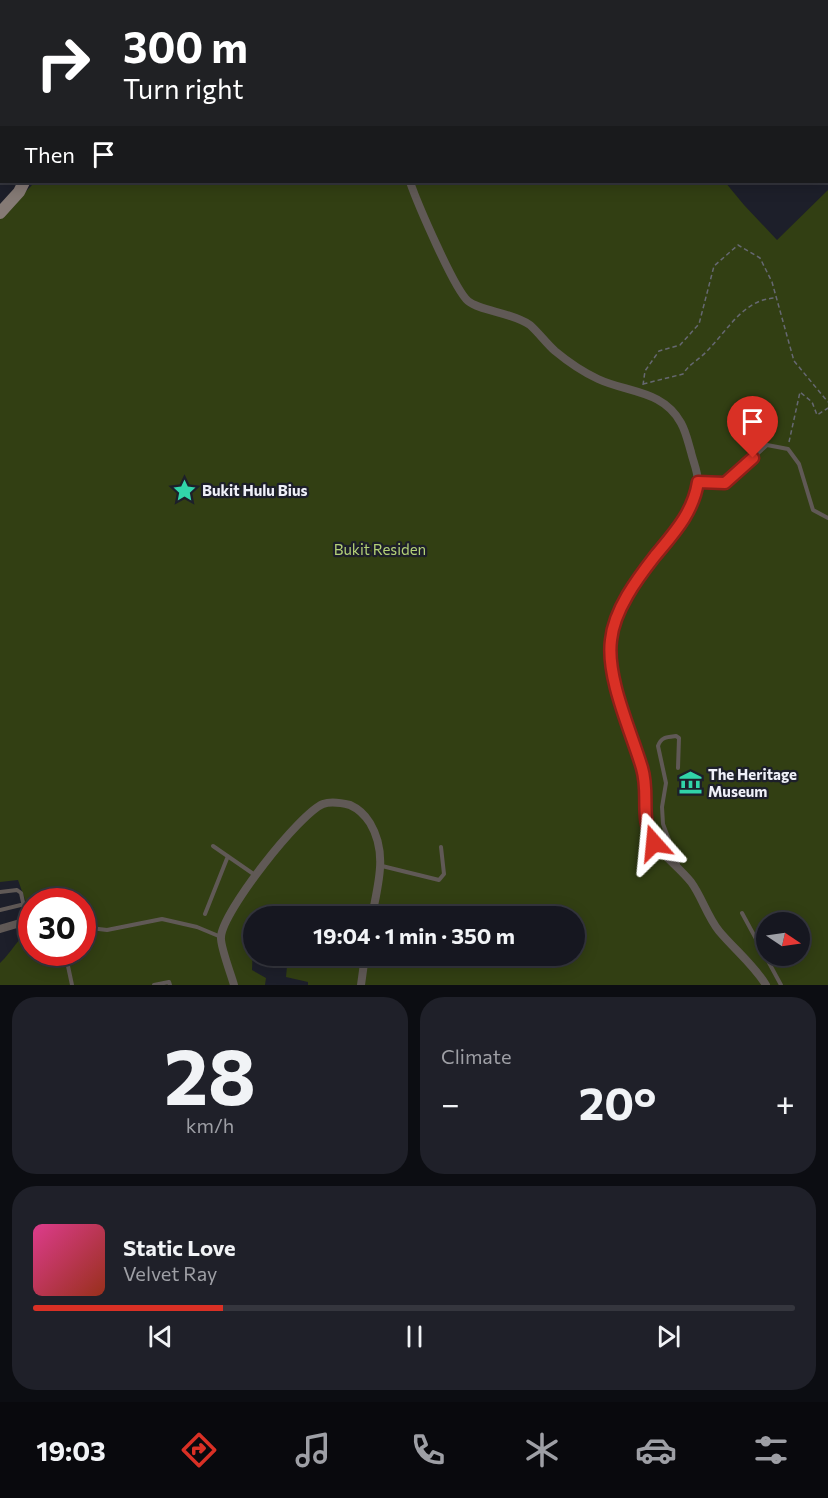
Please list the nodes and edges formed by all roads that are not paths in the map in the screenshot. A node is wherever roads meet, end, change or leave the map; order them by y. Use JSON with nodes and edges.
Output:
{"nodes":[{"id":1,"x":24,"y":183,"type":"edge"},
{"id":2,"x":410,"y":183,"type":"edge"},
{"id":3,"x":0,"y":213,"type":"edge"},
{"id":4,"x":698,"y":482,"type":"junction"},
{"id":5,"x":828,"y":518,"type":"edge"},
{"id":6,"x":678,"y":768,"type":"dead end"},
{"id":7,"x":213,"y":846,"type":"dead end"},
{"id":8,"x":441,"y":847,"type":"dead end"},
{"id":9,"x":228,"y":856,"type":"junction"},
{"id":10,"x":381,"y":866,"type":"junction"},
{"id":11,"x":681,"y":870,"type":"junction"},
{"id":12,"x":256,"y":875,"type":"junction"},
{"id":13,"x":18,"y":891,"type":"edge"},
{"id":14,"x":0,"y":892,"type":"edge"},
{"id":15,"x":18,"y":906,"type":"edge"},
{"id":16,"x":374,"y":906,"type":"edge"},
{"id":17,"x":0,"y":910,"type":"edge"},
{"id":18,"x":742,"y":913,"type":"dead end"},
{"id":19,"x":206,"y":914,"type":"dead end"},
{"id":20,"x":18,"y":924,"type":"edge"},
{"id":21,"x":0,"y":928,"type":"edge"},
{"id":22,"x":96,"y":929,"type":"edge"},
{"id":23,"x":220,"y":937,"type":"junction"},
{"id":24,"x":68,"y":966,"type":"edge"},
{"id":25,"x":363,"y":966,"type":"edge"},
{"id":26,"x":72,"y":985,"type":"edge"},
{"id":27,"x":154,"y":985,"type":"edge"},
{"id":28,"x":170,"y":985,"type":"edge"},
{"id":29,"x":234,"y":985,"type":"edge"},
{"id":30,"x":362,"y":985,"type":"edge"},
{"id":31,"x":766,"y":985,"type":"edge"},
{"id":32,"x":781,"y":985,"type":"edge"}],
"edges":[{"from":1,"to":3,"type":"main road"},
{"from":2,"to":4,"type":"street"},
{"from":4,"to":5,"type":"lane"},
{"from":4,"to":11,"type":"street"},
{"from":6,"to":11,"type":"lane"},
{"from":7,"to":9,"type":"lane"},
{"from":8,"to":10,"type":"lane"},
{"from":9,"to":12,"type":"lane"},
{"from":9,"to":19,"type":"lane"},
{"from":10,"to":12,"type":"street"},
{"from":10,"to":16,"type":"street"},
{"from":11,"to":31,"type":"street"},
{"from":12,"to":23,"type":"street"},
{"from":13,"to":14,"type":"lane"},
{"from":15,"to":17,"type":"lane"},
{"from":18,"to":32,"type":"lane"},
{"from":20,"to":21,"type":"street"},
{"from":22,"to":23,"type":"lane"},
{"from":23,"to":29,"type":"street"},
{"from":24,"to":26,"type":"lane"},
{"from":25,"to":30,"type":"street"},
{"from":27,"to":28,"type":"lane"}]}
